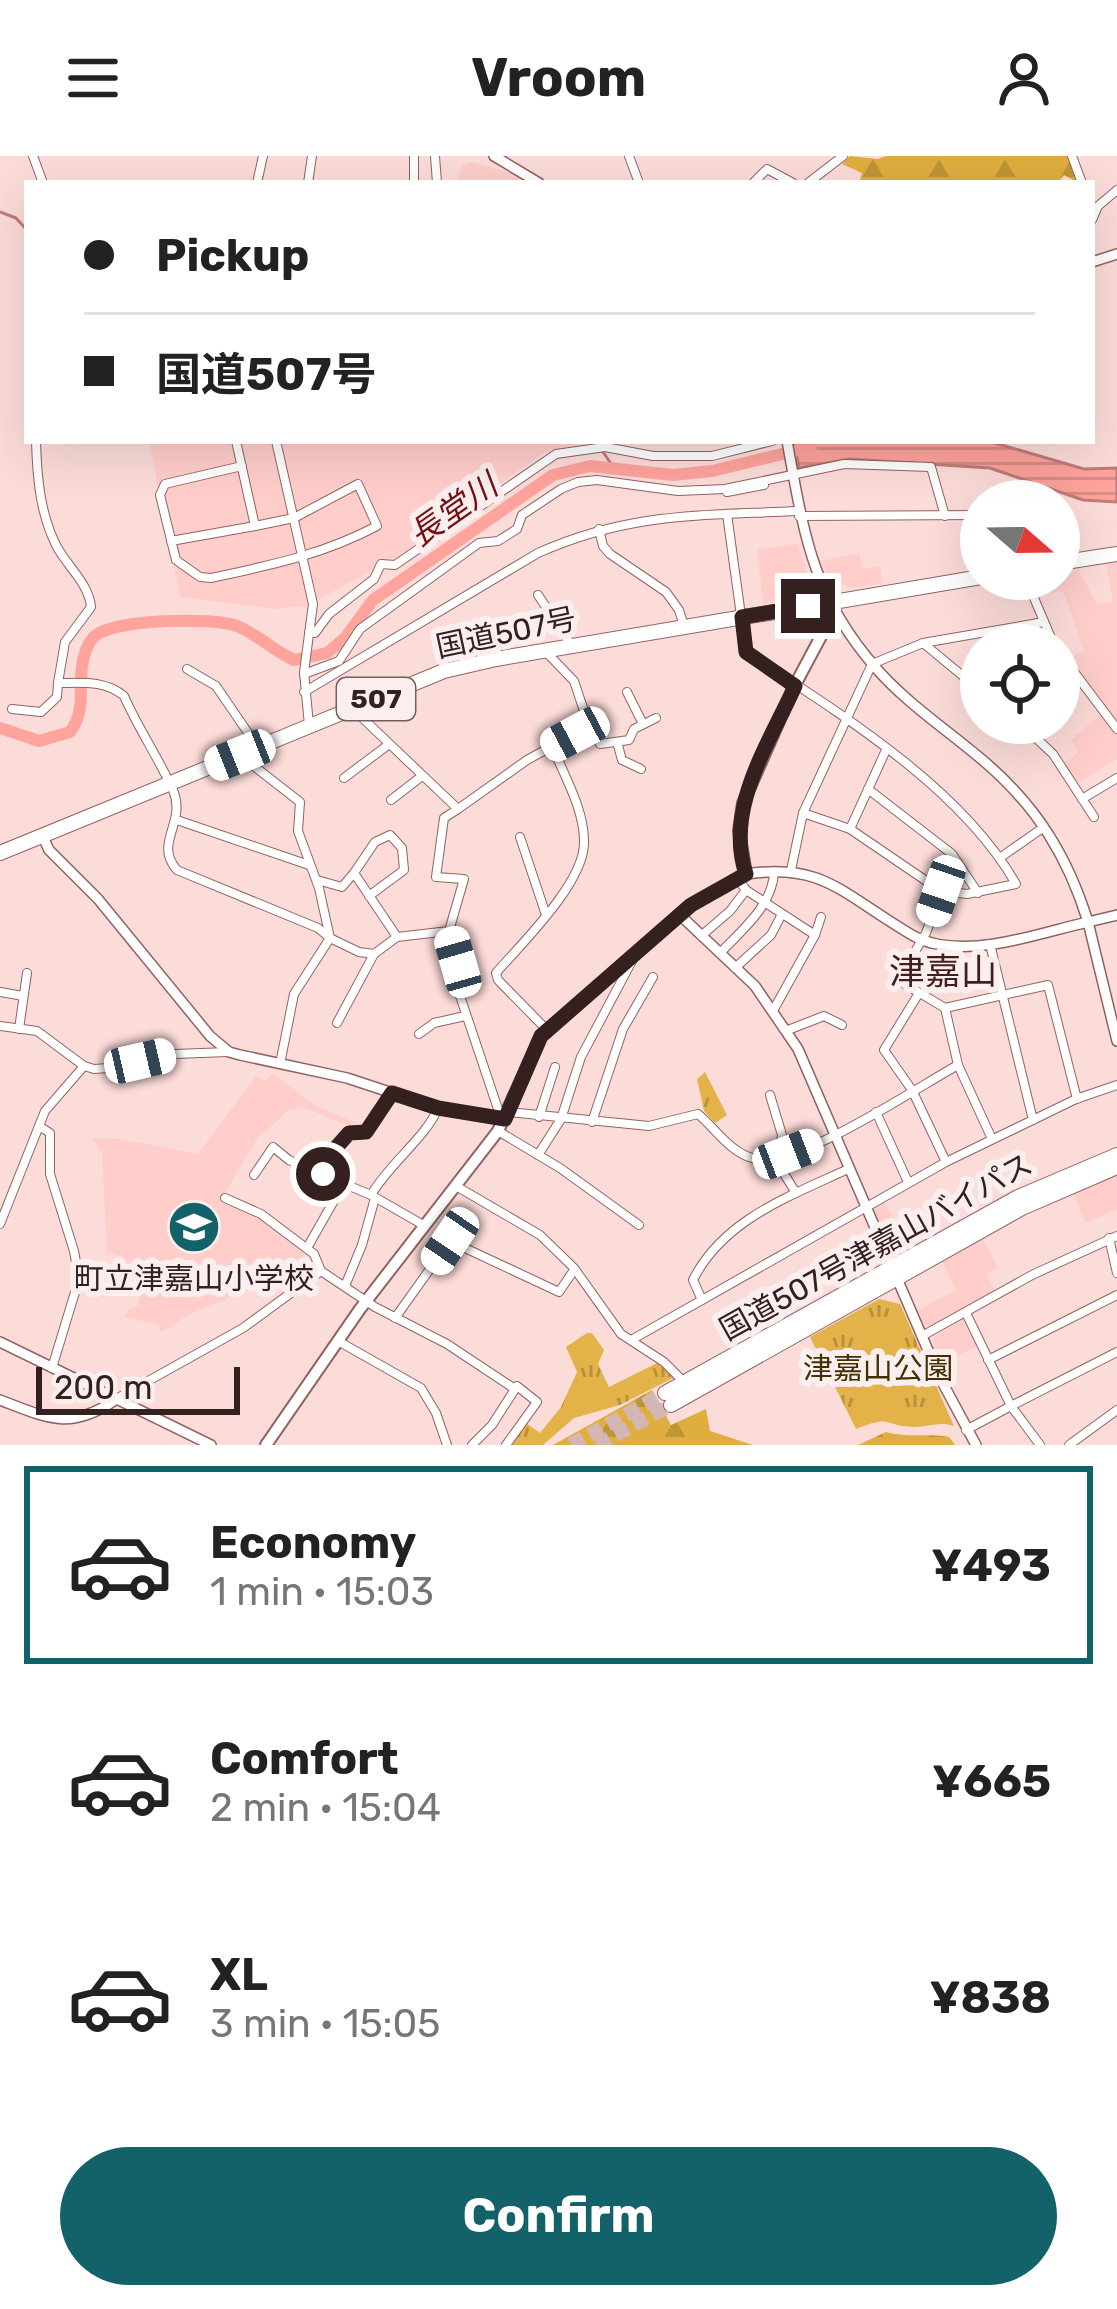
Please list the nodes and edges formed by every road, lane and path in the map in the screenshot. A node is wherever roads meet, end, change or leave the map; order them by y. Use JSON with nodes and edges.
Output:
{"nodes":[{"id":1,"x":494,"y":156,"type":"edge"},
{"id":2,"x":843,"y":156,"type":"edge"},
{"id":3,"x":534,"y":180,"type":"edge"},
{"id":4,"x":756,"y":180,"type":"edge"},
{"id":5,"x":787,"y":180,"type":"edge"},
{"id":6,"x":812,"y":180,"type":"edge"},
{"id":7,"x":1117,"y":190,"type":"edge"},
{"id":8,"x":1095,"y":202,"type":"edge"},
{"id":9,"x":36,"y":444,"type":"edge"},
{"id":10,"x":237,"y":444,"type":"edge"},
{"id":11,"x":277,"y":444,"type":"edge"},
{"id":12,"x":760,"y":444,"type":"edge"},
{"id":13,"x":787,"y":444,"type":"edge"},
{"id":14,"x":242,"y":466,"type":"junction"},
{"id":15,"x":790,"y":474,"type":"junction"},
{"id":16,"x":798,"y":513,"type":"junction"},
{"id":17,"x":727,"y":514,"type":"junction"},
{"id":18,"x":945,"y":516,"type":"junction"},
{"id":19,"x":960,"y":516,"type":"edge"},
{"id":20,"x":294,"y":518,"type":"junction"},
{"id":21,"x":255,"y":526,"type":"junction"},
{"id":22,"x":599,"y":528,"type":"junction"},
{"id":23,"x":171,"y":542,"type":"junction"},
{"id":24,"x":1117,"y":554,"type":"edge"},
{"id":25,"x":302,"y":558,"type":"junction"},
{"id":26,"x":1080,"y":560,"type":"edge"},
{"id":27,"x":960,"y":580,"type":"edge"},
{"id":28,"x":538,"y":596,"type":"dead end"},
{"id":29,"x":1034,"y":600,"type":"edge"},
{"id":30,"x":830,"y":602,"type":"junction"},
{"id":31,"x":742,"y":617,"type":"junction"},
{"id":32,"x":1043,"y":622,"type":"joint"},
{"id":33,"x":827,"y":625,"type":"dead end"},
{"id":34,"x":684,"y":627,"type":"junction"},
{"id":35,"x":308,"y":633,"type":"junction"},
{"id":36,"x":923,"y":643,"type":"junction"},
{"id":37,"x":572,"y":646,"type":"junction"},
{"id":38,"x":546,"y":650,"type":"junction"},
{"id":39,"x":872,"y":664,"type":"junction"},
{"id":40,"x":187,"y":669,"type":"dead end"},
{"id":41,"x":304,"y":673,"type":"junction"},
{"id":42,"x":960,"y":674,"type":"edge"},
{"id":43,"x":1080,"y":682,"type":"edge"},
{"id":44,"x":58,"y":683,"type":"junction"},
{"id":45,"x":795,"y":686,"type":"junction"},
{"id":46,"x":304,"y":692,"type":"junction"},
{"id":47,"x":627,"y":692,"type":"dead end"},
{"id":48,"x":12,"y":709,"type":"dead end"},
{"id":49,"x":353,"y":709,"type":"junction"},
{"id":50,"x":846,"y":716,"type":"junction"},
{"id":51,"x":656,"y":718,"type":"dead end"},
{"id":52,"x":643,"y":724,"type":"junction"},
{"id":53,"x":589,"y":726,"type":"junction"},
{"id":54,"x":310,"y":727,"type":"junction"},
{"id":55,"x":1117,"y":729,"type":"edge"},
{"id":56,"x":617,"y":742,"type":"junction"},
{"id":57,"x":1042,"y":744,"type":"edge"},
{"id":58,"x":388,"y":745,"type":"junction"},
{"id":59,"x":551,"y":746,"type":"junction"},
{"id":60,"x":258,"y":748,"type":"junction"},
{"id":61,"x":886,"y":749,"type":"junction"},
{"id":62,"x":240,"y":755,"type":"junction"},
{"id":63,"x":641,"y":769,"type":"dead end"},
{"id":64,"x":422,"y":776,"type":"junction"},
{"id":65,"x":344,"y":778,"type":"dead end"},
{"id":66,"x":1117,"y":778,"type":"edge"},
{"id":67,"x":168,"y":785,"type":"junction"},
{"id":68,"x":868,"y":789,"type":"junction"},
{"id":69,"x":1082,"y":799,"type":"junction"},
{"id":70,"x":391,"y":800,"type":"dead end"},
{"id":71,"x":458,"y":809,"type":"junction"},
{"id":72,"x":803,"y":814,"type":"junction"},
{"id":73,"x":1094,"y":818,"type":"dead end"},
{"id":74,"x":177,"y":820,"type":"junction"},
{"id":75,"x":1046,"y":826,"type":"junction"},
{"id":76,"x":850,"y":830,"type":"junction"},
{"id":77,"x":43,"y":837,"type":"junction"},
{"id":78,"x":520,"y":837,"type":"dead end"},
{"id":79,"x":0,"y":854,"type":"edge"},
{"id":80,"x":1001,"y":857,"type":"junction"},
{"id":81,"x":310,"y":865,"type":"junction"},
{"id":82,"x":774,"y":870,"type":"junction"},
{"id":83,"x":791,"y":871,"type":"junction"},
{"id":84,"x":354,"y":873,"type":"junction"},
{"id":85,"x":741,"y":876,"type":"junction"},
{"id":86,"x":316,"y":880,"type":"junction"},
{"id":87,"x":746,"y":890,"type":"junction"},
{"id":88,"x":941,"y":891,"type":"junction"},
{"id":89,"x":978,"y":893,"type":"junction"},
{"id":90,"x":369,"y":896,"type":"junction"},
{"id":91,"x":765,"y":902,"type":"junction"},
{"id":92,"x":782,"y":914,"type":"junction"},
{"id":93,"x":547,"y":915,"type":"junction"},
{"id":94,"x":1117,"y":915,"type":"edge"},
{"id":95,"x":681,"y":916,"type":"junction"},
{"id":96,"x":821,"y":917,"type":"dead end"},
{"id":97,"x":1088,"y":922,"type":"junction"},
{"id":98,"x":449,"y":931,"type":"junction"},
{"id":99,"x":814,"y":935,"type":"junction"},
{"id":100,"x":701,"y":936,"type":"junction"},
{"id":101,"x":397,"y":937,"type":"junction"},
{"id":102,"x":331,"y":938,"type":"junction"},
{"id":103,"x":922,"y":940,"type":"junction"},
{"id":104,"x":990,"y":944,"type":"junction"},
{"id":105,"x":720,"y":953,"type":"junction"},
{"id":106,"x":374,"y":954,"type":"junction"},
{"id":107,"x":632,"y":960,"type":"junction"},
{"id":108,"x":458,"y":962,"type":"dead end"},
{"id":109,"x":735,"y":968,"type":"junction"},
{"id":110,"x":27,"y":974,"type":"dead end"},
{"id":111,"x":453,"y":975,"type":"dead end"},
{"id":112,"x":653,"y":977,"type":"dead end"},
{"id":113,"x":0,"y":992,"type":"edge"},
{"id":114,"x":919,"y":992,"type":"junction"},
{"id":115,"x":1002,"y":994,"type":"junction"},
{"id":116,"x":23,"y":996,"type":"junction"},
{"id":117,"x":1113,"y":1006,"type":"edge"},
{"id":118,"x":945,"y":1008,"type":"junction"},
{"id":119,"x":774,"y":1009,"type":"junction"},
{"id":120,"x":465,"y":1016,"type":"junction"},
{"id":121,"x":337,"y":1022,"type":"dead end"},
{"id":122,"x":842,"y":1025,"type":"dead end"},
{"id":123,"x":0,"y":1026,"type":"edge"},
{"id":124,"x":20,"y":1029,"type":"junction"},
{"id":125,"x":548,"y":1030,"type":"junction"},
{"id":126,"x":788,"y":1030,"type":"junction"},
{"id":127,"x":419,"y":1034,"type":"dead end"},
{"id":128,"x":1117,"y":1041,"type":"edge"},
{"id":129,"x":230,"y":1052,"type":"junction"},
{"id":130,"x":280,"y":1064,"type":"junction"},
{"id":131,"x":958,"y":1065,"type":"junction"},
{"id":132,"x":83,"y":1066,"type":"junction"},
{"id":133,"x":555,"y":1067,"type":"dead end"},
{"id":134,"x":1117,"y":1085,"type":"edge"},
{"id":135,"x":912,"y":1090,"type":"junction"},
{"id":136,"x":392,"y":1093,"type":"junction"},
{"id":137,"x":770,"y":1095,"type":"dead end"},
{"id":138,"x":1077,"y":1099,"type":"junction"},
{"id":139,"x":438,"y":1108,"type":"junction"},
{"id":140,"x":876,"y":1112,"type":"junction"},
{"id":141,"x":539,"y":1117,"type":"junction"},
{"id":142,"x":561,"y":1119,"type":"junction"},
{"id":143,"x":503,"y":1120,"type":"junction"},
{"id":144,"x":1033,"y":1120,"type":"junction"},
{"id":145,"x":592,"y":1122,"type":"junction"},
{"id":146,"x":39,"y":1126,"type":"junction"},
{"id":147,"x":833,"y":1136,"type":"junction"},
{"id":148,"x":992,"y":1139,"type":"junction"},
{"id":149,"x":538,"y":1155,"type":"junction"},
{"id":150,"x":1117,"y":1155,"type":"edge"},
{"id":151,"x":780,"y":1157,"type":"junction"},
{"id":152,"x":946,"y":1162,"type":"junction"},
{"id":153,"x":1117,"y":1167,"type":"edge"},
{"id":154,"x":848,"y":1169,"type":"junction"},
{"id":155,"x":323,"y":1174,"type":"junction"},
{"id":156,"x":254,"y":1175,"type":"dead end"},
{"id":157,"x":344,"y":1183,"type":"junction"},
{"id":158,"x":908,"y":1183,"type":"junction"},
{"id":159,"x":456,"y":1186,"type":"junction"},
{"id":160,"x":796,"y":1193,"type":"junction"},
{"id":161,"x":373,"y":1197,"type":"junction"},
{"id":162,"x":225,"y":1198,"type":"dead end"},
{"id":163,"x":864,"y":1208,"type":"junction"},
{"id":164,"x":0,"y":1224,"type":"edge"},
{"id":165,"x":639,"y":1225,"type":"dead end"},
{"id":166,"x":424,"y":1226,"type":"junction"},
{"id":167,"x":1113,"y":1237,"type":"edge"},
{"id":168,"x":308,"y":1248,"type":"junction"},
{"id":169,"x":574,"y":1270,"type":"junction"},
{"id":170,"x":320,"y":1271,"type":"junction"},
{"id":171,"x":894,"y":1272,"type":"junction"},
{"id":172,"x":1117,"y":1273,"type":"edge"},
{"id":173,"x":345,"y":1286,"type":"junction"},
{"id":174,"x":1117,"y":1295,"type":"edge"},
{"id":175,"x":702,"y":1300,"type":"junction"},
{"id":176,"x":366,"y":1301,"type":"junction"},
{"id":177,"x":966,"y":1313,"type":"junction"},
{"id":178,"x":394,"y":1318,"type":"junction"},
{"id":179,"x":922,"y":1336,"type":"junction"},
{"id":180,"x":633,"y":1339,"type":"junction"},
{"id":181,"x":338,"y":1340,"type":"junction"},
{"id":182,"x":0,"y":1342,"type":"edge"},
{"id":183,"x":1117,"y":1352,"type":"edge"},
{"id":184,"x":988,"y":1360,"type":"junction"},
{"id":185,"x":52,"y":1370,"type":"junction"},
{"id":186,"x":685,"y":1382,"type":"junction"},
{"id":187,"x":517,"y":1386,"type":"dead end"},
{"id":188,"x":0,"y":1400,"type":"edge"},
{"id":189,"x":115,"y":1400,"type":"junction"},
{"id":190,"x":1011,"y":1406,"type":"junction"},
{"id":191,"x":1117,"y":1410,"type":"edge"},
{"id":192,"x":966,"y":1430,"type":"junction"},
{"id":193,"x":211,"y":1445,"type":"edge"},
{"id":194,"x":266,"y":1445,"type":"edge"},
{"id":195,"x":447,"y":1445,"type":"edge"},
{"id":196,"x":472,"y":1445,"type":"edge"},
{"id":197,"x":506,"y":1445,"type":"edge"},
{"id":198,"x":976,"y":1445,"type":"edge"},
{"id":199,"x":1040,"y":1445,"type":"edge"},
{"id":200,"x":1069,"y":1445,"type":"edge"}],
"edges":[{"from":1,"to":3,"type":"street"},
{"from":2,"to":6,"type":"street"},
{"from":4,"to":5,"type":"street"},
{"from":7,"to":8,"type":"street"},
{"from":9,"to":44,"type":"street"},
{"from":10,"to":14,"type":"street"},
{"from":11,"to":20,"type":"street"},
{"from":12,"to":35,"type":"street"},
{"from":13,"to":15,"type":"street"},
{"from":14,"to":21,"type":"street"},
{"from":14,"to":23,"type":"street"},
{"from":15,"to":16,"type":"street"},
{"from":15,"to":18,"type":"street"},
{"from":15,"to":41,"type":"street"},
{"from":16,"to":17,"type":"street"},
{"from":16,"to":18,"type":"street"},
{"from":16,"to":30,"type":"street"},
{"from":17,"to":22,"type":"street"},
{"from":17,"to":31,"type":"street"},
{"from":18,"to":19,"type":"street"},
{"from":20,"to":21,"type":"street"},
{"from":20,"to":25,"type":"street"},
{"from":20,"to":25,"type":"street"},
{"from":21,"to":23,"type":"street"},
{"from":22,"to":34,"type":"street"},
{"from":22,"to":46,"type":"street"},
{"from":23,"to":25,"type":"street"},
{"from":24,"to":26,"type":"highway"},
{"from":25,"to":35,"type":"street"},
{"from":27,"to":30,"type":"highway","name":"国道507号","number":"507"},
{"from":28,"to":37,"type":"street"},
{"from":29,"to":32,"type":"street"},
{"from":30,"to":31,"type":"highway","name":"国道507号","number":"507"},
{"from":30,"to":39,"type":"street"},
{"from":31,"to":34,"type":"highway","name":"国道507号","number":"507"},
{"from":31,"to":45,"type":"street"},
{"from":32,"to":36,"type":"street"},
{"from":33,"to":45,"type":"main road"},
{"from":34,"to":37,"type":"highway","name":"国道507号","number":"507"},
{"from":35,"to":41,"type":"street"},
{"from":36,"to":39,"type":"street"},
{"from":36,"to":42,"type":"street"},
{"from":37,"to":38,"type":"highway","name":"国道507号","number":"507"},
{"from":38,"to":49,"type":"highway","name":"国道507号","number":"507"},
{"from":38,"to":53,"type":"street"},
{"from":39,"to":50,"type":"street"},
{"from":39,"to":75,"type":"street"},
{"from":40,"to":60,"type":"street"},
{"from":41,"to":46,"type":"street"},
{"from":43,"to":55,"type":"street"},
{"from":44,"to":48,"type":"street"},
{"from":44,"to":67,"type":"street"},
{"from":45,"to":50,"type":"street"},
{"from":45,"to":85,"type":"main road"},
{"from":46,"to":54,"type":"street"},
{"from":47,"to":52,"type":"street"},
{"from":49,"to":54,"type":"highway","name":"国道507号","number":"507"},
{"from":49,"to":58,"type":"street"},
{"from":50,"to":61,"type":"street"},
{"from":50,"to":72,"type":"street"},
{"from":51,"to":52,"type":"street"},
{"from":52,"to":56,"type":"street"},
{"from":53,"to":56,"type":"street"},
{"from":53,"to":59,"type":"street"},
{"from":54,"to":60,"type":"highway","name":"国道507号","number":"507"},
{"from":56,"to":63,"type":"street"},
{"from":57,"to":69,"type":"street"},
{"from":58,"to":64,"type":"street"},
{"from":58,"to":65,"type":"street"},
{"from":59,"to":71,"type":"street"},
{"from":59,"to":93,"type":"street"},
{"from":60,"to":62,"type":"highway","name":"国道507号","number":"507"},
{"from":61,"to":68,"type":"street"},
{"from":61,"to":80,"type":"street"},
{"from":62,"to":67,"type":"highway","name":"国道507号","number":"507"},
{"from":62,"to":81,"type":"street"},
{"from":64,"to":70,"type":"street"},
{"from":64,"to":71,"type":"street"},
{"from":66,"to":69,"type":"street"},
{"from":67,"to":74,"type":"street"},
{"from":67,"to":77,"type":"highway","name":"国道507号","number":"507"},
{"from":68,"to":76,"type":"street"},
{"from":68,"to":89,"type":"street"},
{"from":69,"to":73,"type":"street"},
{"from":71,"to":98,"type":"street"},
{"from":72,"to":76,"type":"street"},
{"from":72,"to":83,"type":"street"},
{"from":74,"to":81,"type":"street"},
{"from":74,"to":102,"type":"street"},
{"from":75,"to":80,"type":"street"},
{"from":75,"to":97,"type":"street"},
{"from":76,"to":88,"type":"street"},
{"from":77,"to":79,"type":"highway","name":"国道507号","number":"507"},
{"from":77,"to":129,"type":"street"},
{"from":78,"to":93,"type":"street"},
{"from":80,"to":89,"type":"street"},
{"from":81,"to":86,"type":"street"},
{"from":82,"to":83,"type":"street"},
{"from":82,"to":85,"type":"street"},
{"from":82,"to":91,"type":"street"},
{"from":83,"to":103,"type":"street"},
{"from":84,"to":86,"type":"street"},
{"from":84,"to":90,"type":"street"},
{"from":84,"to":90,"type":"street"},
{"from":85,"to":87,"type":"street"},
{"from":85,"to":95,"type":"main road"},
{"from":86,"to":102,"type":"street"},
{"from":87,"to":91,"type":"street"},
{"from":87,"to":100,"type":"street"},
{"from":88,"to":89,"type":"street"},
{"from":88,"to":103,"type":"street"},
{"from":90,"to":101,"type":"street"},
{"from":91,"to":92,"type":"street"},
{"from":91,"to":105,"type":"street"},
{"from":92,"to":99,"type":"street"},
{"from":92,"to":109,"type":"street"},
{"from":93,"to":125,"type":"street"},
{"from":94,"to":97,"type":"street"},
{"from":95,"to":100,"type":"street"},
{"from":95,"to":107,"type":"main road"},
{"from":96,"to":99,"type":"street"},
{"from":97,"to":104,"type":"street"},
{"from":97,"to":117,"type":"street"},
{"from":98,"to":101,"type":"street"},
{"from":98,"to":108,"type":"street"},
{"from":99,"to":119,"type":"street"},
{"from":100,"to":105,"type":"street"},
{"from":101,"to":106,"type":"street"},
{"from":102,"to":106,"type":"street"},
{"from":102,"to":130,"type":"street"},
{"from":103,"to":104,"type":"street"},
{"from":103,"to":114,"type":"street"},
{"from":104,"to":115,"type":"street"},
{"from":105,"to":109,"type":"street"},
{"from":106,"to":121,"type":"street"},
{"from":107,"to":125,"type":"main road"},
{"from":107,"to":142,"type":"street"},
{"from":109,"to":119,"type":"street"},
{"from":110,"to":116,"type":"street"},
{"from":111,"to":120,"type":"street"},
{"from":112,"to":145,"type":"street"},
{"from":113,"to":116,"type":"street"},
{"from":114,"to":118,"type":"street"},
{"from":114,"to":135,"type":"street"},
{"from":115,"to":118,"type":"street"},
{"from":115,"to":138,"type":"street"},
{"from":115,"to":144,"type":"street"},
{"from":116,"to":124,"type":"street"},
{"from":117,"to":128,"type":"street"},
{"from":118,"to":131,"type":"street"},
{"from":119,"to":126,"type":"street"},
{"from":120,"to":127,"type":"street"},
{"from":120,"to":143,"type":"street"},
{"from":122,"to":126,"type":"street"},
{"from":123,"to":124,"type":"street"},
{"from":124,"to":132,"type":"street"},
{"from":125,"to":143,"type":"main road"},
{"from":126,"to":147,"type":"street"},
{"from":129,"to":130,"type":"street"},
{"from":129,"to":132,"type":"street"},
{"from":130,"to":136,"type":"street"},
{"from":131,"to":135,"type":"street"},
{"from":131,"to":148,"type":"street"},
{"from":132,"to":146,"type":"street"},
{"from":133,"to":141,"type":"street"},
{"from":134,"to":138,"type":"street"},
{"from":135,"to":140,"type":"street"},
{"from":135,"to":152,"type":"street"},
{"from":136,"to":139,"type":"street"},
{"from":136,"to":155,"type":"street"},
{"from":137,"to":151,"type":"street"},
{"from":138,"to":144,"type":"street"},
{"from":139,"to":143,"type":"street"},
{"from":139,"to":161,"type":"street"},
{"from":140,"to":147,"type":"street"},
{"from":140,"to":158,"type":"street"},
{"from":141,"to":142,"type":"street"},
{"from":141,"to":143,"type":"street"},
{"from":142,"to":145,"type":"street"},
{"from":142,"to":149,"type":"street"},
{"from":143,"to":149,"type":"street"},
{"from":143,"to":159,"type":"main road"},
{"from":144,"to":148,"type":"street"},
{"from":145,"to":151,"type":"street"},
{"from":146,"to":164,"type":"street"},
{"from":146,"to":185,"type":"street"},
{"from":147,"to":151,"type":"street"},
{"from":147,"to":154,"type":"street"},
{"from":148,"to":152,"type":"street"},
{"from":149,"to":165,"type":"street"},
{"from":150,"to":171,"type":"highway","name":"国道507号津嘉山バイパス"},
{"from":151,"to":160,"type":"street"},
{"from":152,"to":158,"type":"street"},
{"from":153,"to":171,"type":"highway","name":"国道507号津嘉山バイパス"},
{"from":154,"to":160,"type":"street"},
{"from":154,"to":163,"type":"street"},
{"from":155,"to":156,"type":"street"},
{"from":155,"to":157,"type":"street"},
{"from":157,"to":161,"type":"street"},
{"from":157,"to":168,"type":"street"},
{"from":158,"to":163,"type":"street"},
{"from":159,"to":166,"type":"main road"},
{"from":159,"to":169,"type":"street"},
{"from":160,"to":175,"type":"street"},
{"from":161,"to":166,"type":"street"},
{"from":161,"to":173,"type":"street"},
{"from":162,"to":168,"type":"street"},
{"from":163,"to":171,"type":"street"},
{"from":163,"to":175,"type":"street"},
{"from":166,"to":176,"type":"main road"},
{"from":167,"to":172,"type":"street"},
{"from":167,"to":177,"type":"street"},
{"from":168,"to":170,"type":"street"},
{"from":169,"to":178,"type":"street"},
{"from":169,"to":180,"type":"street"},
{"from":170,"to":173,"type":"street"},
{"from":170,"to":189,"type":"street"},
{"from":171,"to":179,"type":"street"},
{"from":171,"to":186,"type":"highway","name":"国道507号津嘉山バイパス"},
{"from":171,"to":186,"type":"highway","name":"国道507号津嘉山バイパス"},
{"from":173,"to":176,"type":"street"},
{"from":174,"to":184,"type":"street"},
{"from":175,"to":180,"type":"street"},
{"from":176,"to":178,"type":"street"},
{"from":176,"to":181,"type":"main road"},
{"from":177,"to":179,"type":"street"},
{"from":177,"to":184,"type":"street"},
{"from":178,"to":196,"type":"street"},
{"from":179,"to":192,"type":"street"},
{"from":180,"to":186,"type":"street"},
{"from":181,"to":194,"type":"main road"},
{"from":181,"to":195,"type":"street"},
{"from":182,"to":185,"type":"street"},
{"from":183,"to":190,"type":"street"},
{"from":184,"to":190,"type":"street"},
{"from":185,"to":189,"type":"street"},
{"from":187,"to":197,"type":"street"},
{"from":188,"to":189,"type":"street"},
{"from":189,"to":193,"type":"street"},
{"from":190,"to":192,"type":"street"},
{"from":190,"to":199,"type":"street"},
{"from":191,"to":200,"type":"street"},
{"from":192,"to":198,"type":"street"}]}
